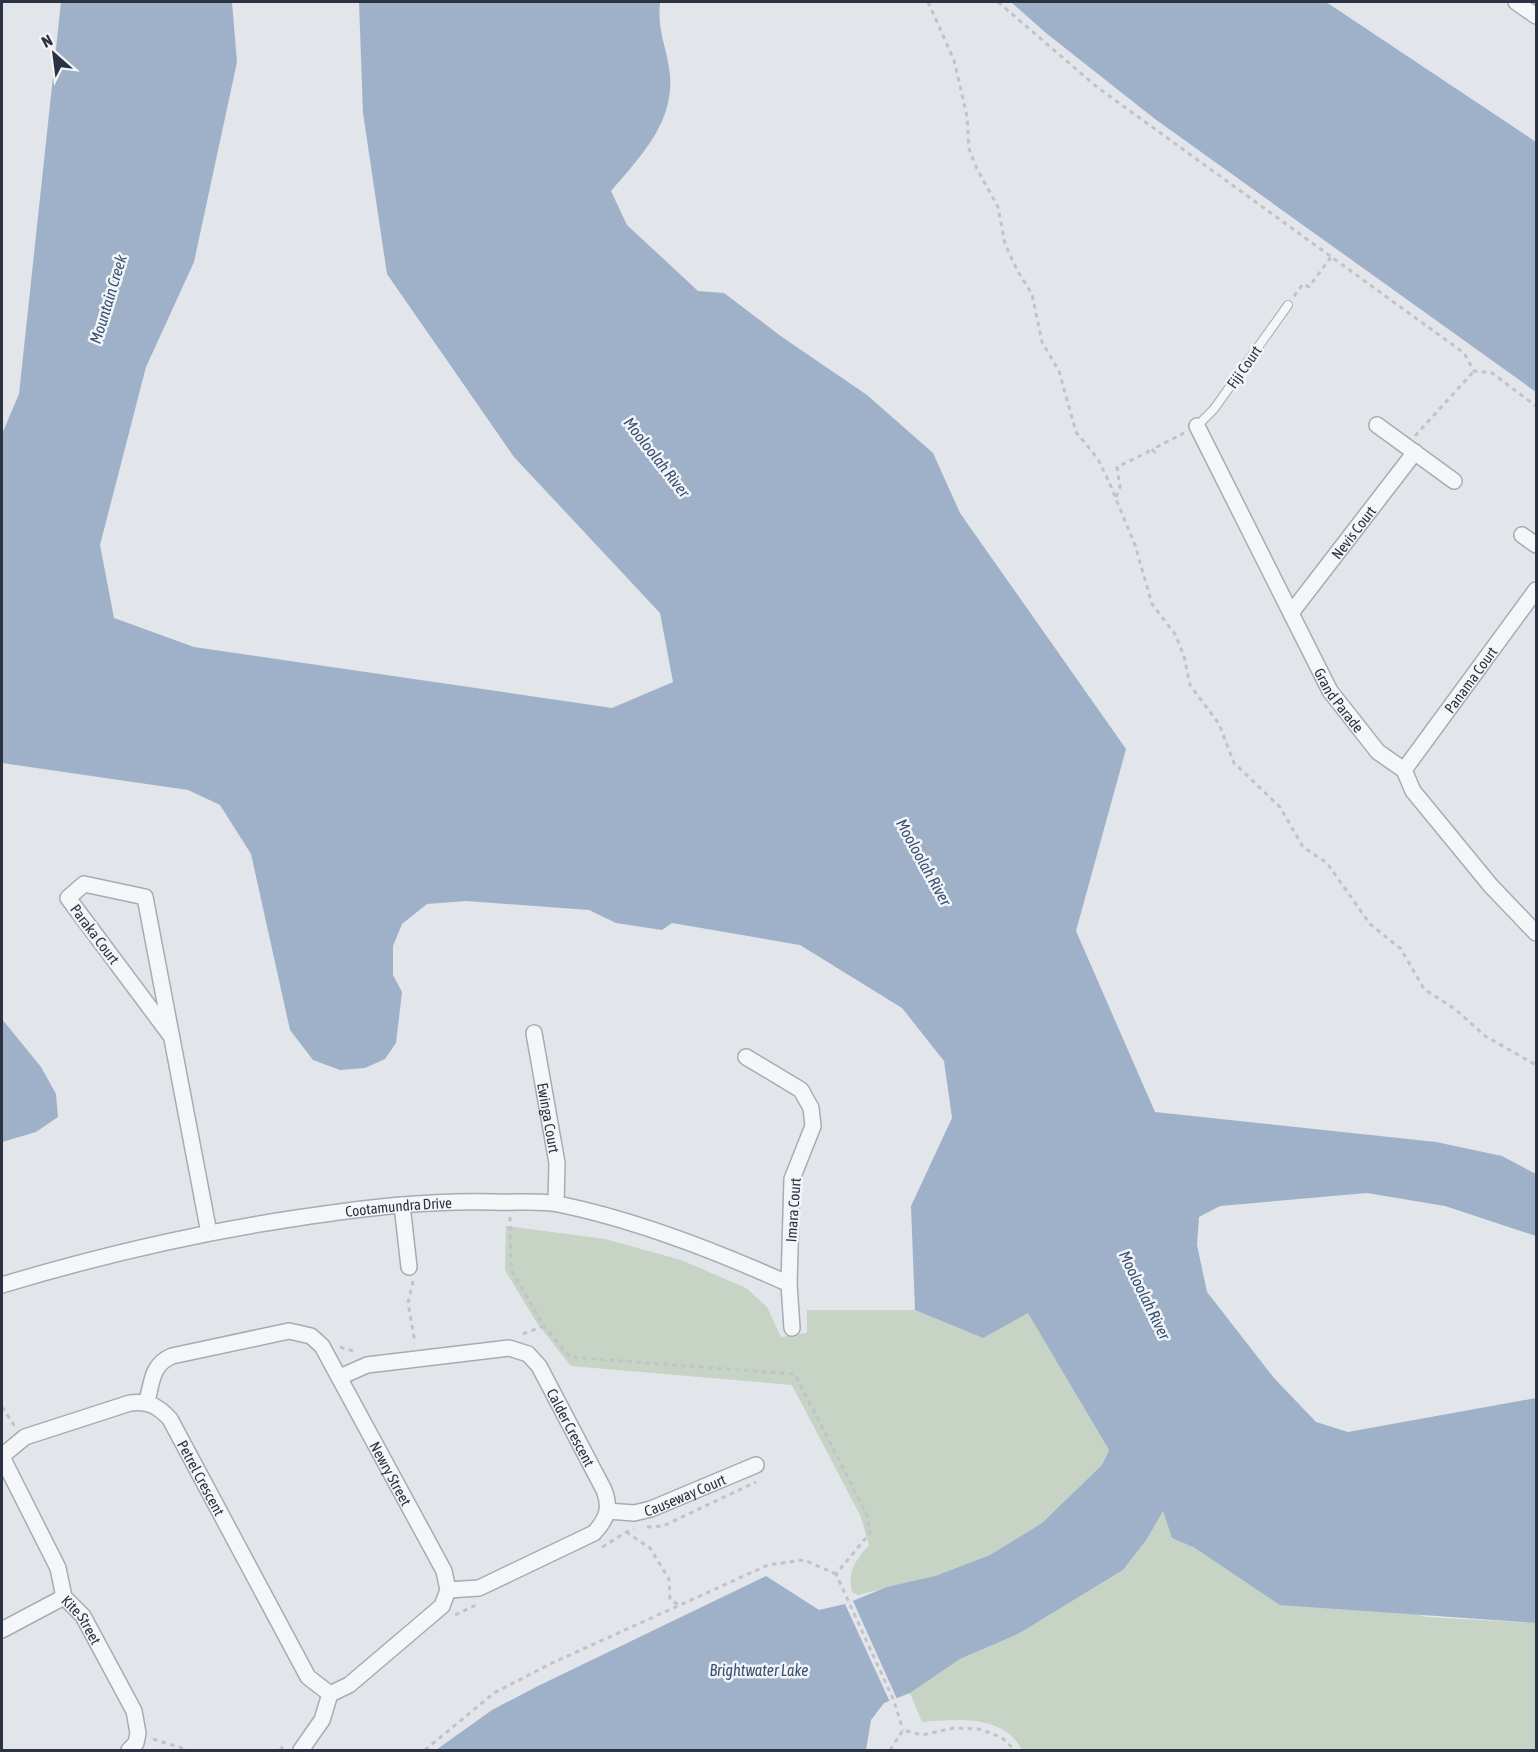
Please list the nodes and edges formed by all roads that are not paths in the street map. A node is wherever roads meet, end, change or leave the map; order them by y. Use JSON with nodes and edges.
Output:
{"nodes":[{"id":1,"x":1516,"y":2,"type":"edge"},
{"id":2,"x":1536,"y":16,"type":"edge"},
{"id":3,"x":1287,"y":304,"type":"road end"},
{"id":4,"x":1377,"y":425,"type":"dead end"},
{"id":5,"x":1197,"y":426,"type":"joint"},
{"id":6,"x":1410,"y":449,"type":"junction"},
{"id":7,"x":1454,"y":481,"type":"dead end"},
{"id":8,"x":1522,"y":535,"type":"dead end"},
{"id":9,"x":1536,"y":545,"type":"edge"},
{"id":10,"x":1536,"y":590,"type":"edge"},
{"id":11,"x":1291,"y":613,"type":"junction"},
{"id":12,"x":1404,"y":770,"type":"junction"},
{"id":13,"x":1536,"y":933,"type":"edge"},
{"id":14,"x":534,"y":1033,"type":"dead end"},
{"id":15,"x":171,"y":1036,"type":"junction"},
{"id":16,"x":746,"y":1057,"type":"dead end"},
{"id":17,"x":556,"y":1203,"type":"junction"},
{"id":18,"x":402,"y":1205,"type":"junction"},
{"id":19,"x":209,"y":1233,"type":"junction"},
{"id":20,"x":409,"y":1268,"type":"road end"},
{"id":21,"x":789,"y":1284,"type":"junction"},
{"id":22,"x":2,"y":1285,"type":"edge"},
{"id":23,"x":792,"y":1328,"type":"dead end"},
{"id":24,"x":340,"y":1377,"type":"junction"},
{"id":25,"x":147,"y":1401,"type":"junction"},
{"id":26,"x":2,"y":1457,"type":"edge"},
{"id":27,"x":756,"y":1466,"type":"road end"},
{"id":28,"x":615,"y":1511,"type":"junction"},
{"id":29,"x":448,"y":1590,"type":"junction"},
{"id":30,"x":64,"y":1597,"type":"junction"},
{"id":31,"x":2,"y":1630,"type":"edge"},
{"id":32,"x":330,"y":1694,"type":"junction"},
{"id":33,"x":129,"y":1750,"type":"edge"},
{"id":34,"x":301,"y":1750,"type":"edge"}],
"edges":[{"from":1,"to":2,"type":"street"},
{"from":3,"to":5,"type":"lane","name":"Fiji Court"},
{"from":4,"to":6,"type":"street"},
{"from":5,"to":11,"type":"street","name":"Grand Parade"},
{"from":6,"to":7,"type":"street"},
{"from":6,"to":11,"type":"street","name":"Nevis Court"},
{"from":8,"to":9,"type":"street"},
{"from":10,"to":12,"type":"street","name":"Panama Court"},
{"from":11,"to":12,"type":"street","name":"Grand Parade"},
{"from":12,"to":13,"type":"street","name":"Grand Parade"},
{"from":14,"to":17,"type":"street","name":"Ewinga Court"},
{"from":15,"to":15,"type":"street","name":"Paraka Court"},
{"from":15,"to":19,"type":"street","name":"Paraka Court"},
{"from":16,"to":21,"type":"street","name":"Imara Court"},
{"from":17,"to":18,"type":"street","name":"Cootamundra Drive"},
{"from":17,"to":21,"type":"street","name":"Cootamundra Drive"},
{"from":18,"to":19,"type":"street","name":"Cootamundra Drive"},
{"from":18,"to":20,"type":"street"},
{"from":19,"to":22,"type":"street","name":"Cootamundra Drive"},
{"from":21,"to":23,"type":"street","name":"Imara Court"},
{"from":24,"to":25,"type":"street","name":"Newry Street"},
{"from":24,"to":28,"type":"street","name":"Calder Crescent"},
{"from":24,"to":29,"type":"street","name":"Newry Street"},
{"from":25,"to":26,"type":"street"},
{"from":25,"to":32,"type":"street","name":"Petrel Crescent"},
{"from":26,"to":30,"type":"street","name":"Kite Street"},
{"from":27,"to":28,"type":"street","name":"Causeway Court"},
{"from":28,"to":29,"type":"street"},
{"from":29,"to":32,"type":"street"},
{"from":30,"to":31,"type":"street"},
{"from":30,"to":33,"type":"street","name":"Kite Street"},
{"from":32,"to":34,"type":"street"}]}
